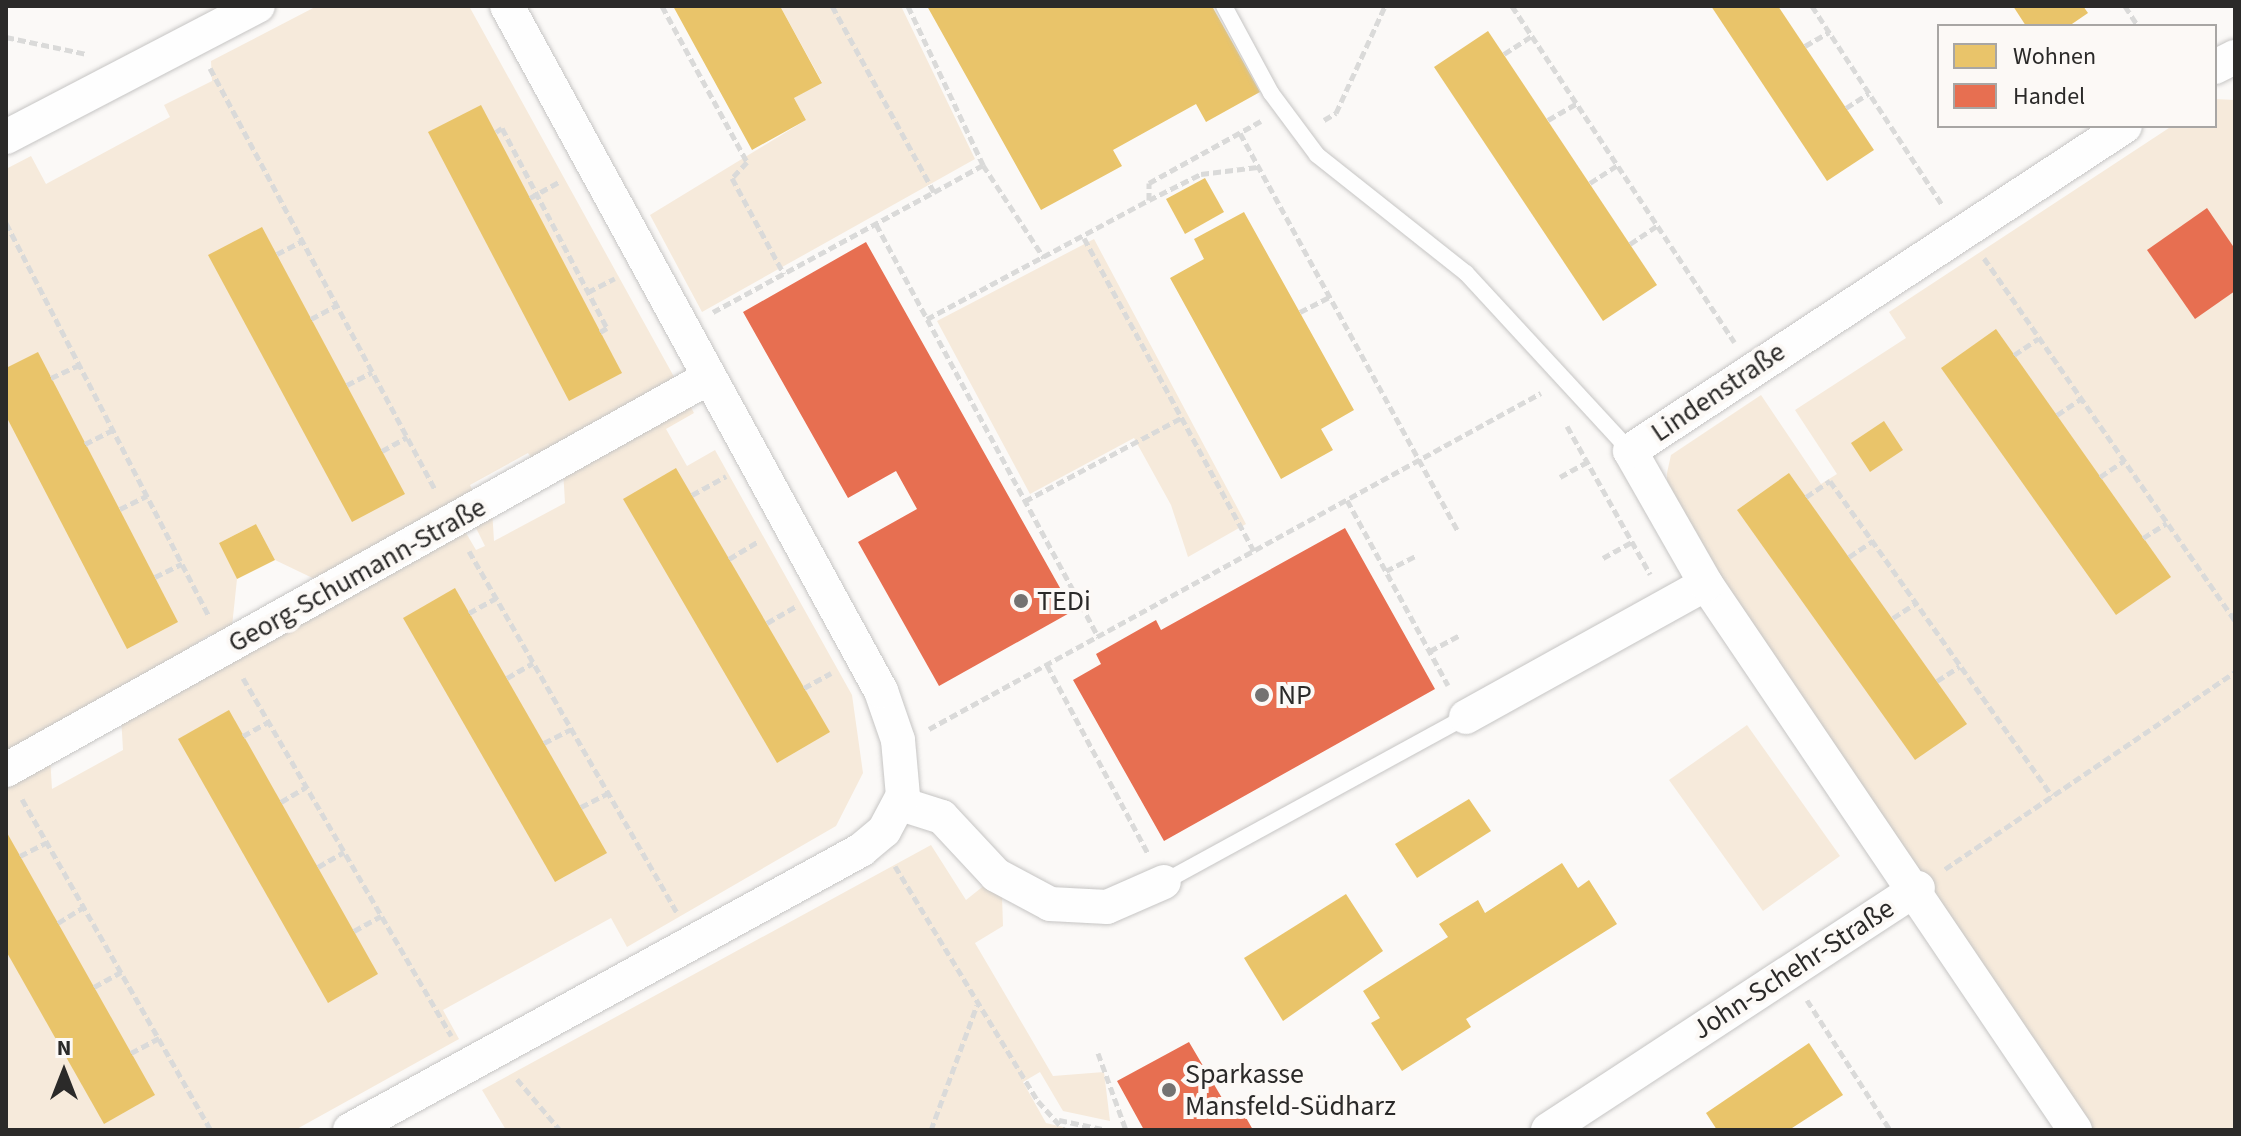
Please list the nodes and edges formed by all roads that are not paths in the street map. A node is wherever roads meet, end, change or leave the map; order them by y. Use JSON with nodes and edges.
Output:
{"nodes":[{"id":1,"x":258,"y":6,"type":"edge"},
{"id":2,"x":507,"y":6,"type":"edge"},
{"id":3,"x":1224,"y":6,"type":"edge"},
{"id":4,"x":2235,"y":57,"type":"edge"},
{"id":5,"x":2217,"y":66,"type":"edge"},
{"id":6,"x":2122,"y":128,"type":"edge"},
{"id":7,"x":6,"y":137,"type":"edge"},
{"id":8,"x":708,"y":378,"type":"junction"},
{"id":9,"x":1630,"y":451,"type":"junction"},
{"id":10,"x":1706,"y":584,"type":"junction"},
{"id":11,"x":1466,"y":717,"type":"joint"},
{"id":12,"x":10,"y":779,"type":"edge"},
{"id":13,"x":901,"y":804,"type":"junction"},
{"id":14,"x":1164,"y":882,"type":"joint"},
{"id":15,"x":1918,"y":888,"type":"junction"},
{"id":16,"x":350,"y":1130,"type":"edge"},
{"id":17,"x":1548,"y":1130,"type":"edge"},
{"id":18,"x":2075,"y":1130,"type":"edge"}],
"edges":[{"from":1,"to":7,"type":"street"},
{"from":2,"to":8,"type":"street"},
{"from":3,"to":9,"type":"lane"},
{"from":4,"to":5,"type":"street"},
{"from":6,"to":9,"type":"street","name":"Lindenstraße"},
{"from":8,"to":12,"type":"street","name":"Georg-Schumann-Straße"},
{"from":8,"to":13,"type":"street"},
{"from":9,"to":10,"type":"street","name":"Lindenstraße"},
{"from":10,"to":11,"type":"street"},
{"from":10,"to":15,"type":"street","name":"Lindenstraße"},
{"from":11,"to":14,"type":"lane"},
{"from":13,"to":14,"type":"street"},
{"from":13,"to":16,"type":"street"},
{"from":15,"to":17,"type":"street","name":"John-Schehr-Straße"},
{"from":15,"to":18,"type":"street","name":"John-Schehr-Straße"}]}
